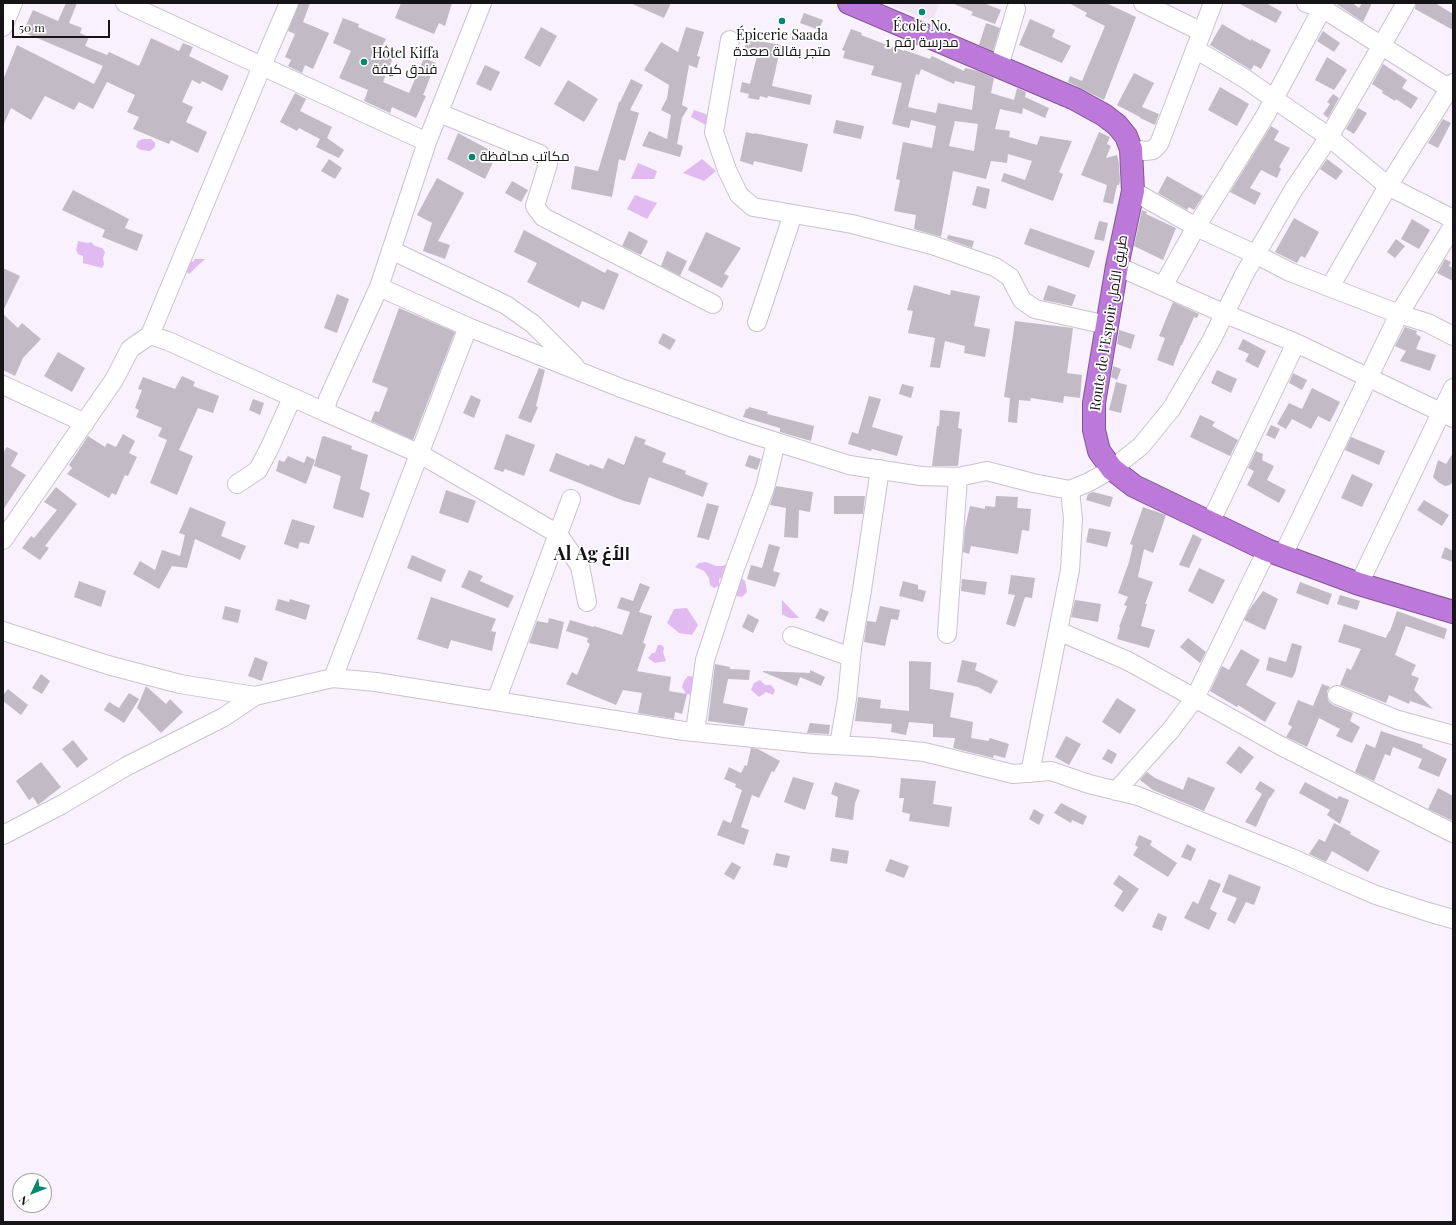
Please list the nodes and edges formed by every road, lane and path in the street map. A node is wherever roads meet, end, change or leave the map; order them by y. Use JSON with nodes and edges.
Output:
{"nodes":[{"id":1,"x":13,"y":3,"type":"edge"},
{"id":2,"x":125,"y":3,"type":"edge"},
{"id":3,"x":289,"y":3,"type":"edge"},
{"id":4,"x":482,"y":3,"type":"edge"},
{"id":5,"x":849,"y":3,"type":"edge"},
{"id":6,"x":1143,"y":3,"type":"edge"},
{"id":7,"x":1213,"y":3,"type":"edge"},
{"id":8,"x":1406,"y":3,"type":"edge"},
{"id":9,"x":1318,"y":5,"type":"edge"},
{"id":10,"x":1016,"y":9,"type":"dead end"},
{"id":11,"x":3,"y":27,"type":"edge"},
{"id":12,"x":1202,"y":32,"type":"junction"},
{"id":13,"x":730,"y":40,"type":"dead end"},
{"id":14,"x":1381,"y":45,"type":"junction"},
{"id":15,"x":1195,"y":49,"type":"junction"},
{"id":16,"x":262,"y":66,"type":"junction"},
{"id":17,"x":999,"y":67,"type":"junction"},
{"id":18,"x":1452,"y":88,"type":"edge"},
{"id":19,"x":1274,"y":99,"type":"junction"},
{"id":20,"x":439,"y":113,"type":"junction"},
{"id":21,"x":1329,"y":137,"type":"junction"},
{"id":22,"x":427,"y":142,"type":"junction"},
{"id":23,"x":1131,"y":149,"type":"junction"},
{"id":24,"x":1388,"y":186,"type":"junction"},
{"id":25,"x":1133,"y":191,"type":"junction"},
{"id":26,"x":793,"y":214,"type":"junction"},
{"id":27,"x":1453,"y":219,"type":"edge"},
{"id":28,"x":1453,"y":226,"type":"edge"},
{"id":29,"x":1196,"y":227,"type":"junction"},
{"id":30,"x":391,"y":250,"type":"junction"},
{"id":31,"x":1255,"y":254,"type":"junction"},
{"id":32,"x":1117,"y":266,"type":"junction"},
{"id":33,"x":1163,"y":286,"type":"junction"},
{"id":34,"x":379,"y":287,"type":"junction"},
{"id":35,"x":1330,"y":287,"type":"junction"},
{"id":36,"x":712,"y":304,"type":"dead end"},
{"id":37,"x":1223,"y":313,"type":"junction"},
{"id":38,"x":1399,"y":314,"type":"junction"},
{"id":39,"x":757,"y":322,"type":"dead end"},
{"id":40,"x":468,"y":326,"type":"junction"},
{"id":41,"x":1107,"y":326,"type":"junction"},
{"id":42,"x":150,"y":336,"type":"junction"},
{"id":43,"x":1453,"y":336,"type":"edge"},
{"id":44,"x":1296,"y":343,"type":"junction"},
{"id":45,"x":582,"y":372,"type":"junction"},
{"id":46,"x":1368,"y":378,"type":"junction"},
{"id":47,"x":3,"y":385,"type":"edge"},
{"id":48,"x":1453,"y":388,"type":"edge"},
{"id":49,"x":292,"y":398,"type":"junction"},
{"id":50,"x":325,"y":412,"type":"junction"},
{"id":51,"x":1447,"y":415,"type":"edge"},
{"id":52,"x":85,"y":423,"type":"junction"},
{"id":53,"x":776,"y":442,"type":"junction"},
{"id":54,"x":420,"y":454,"type":"junction"},
{"id":55,"x":1112,"y":468,"type":"junction"},
{"id":56,"x":880,"y":469,"type":"junction"},
{"id":57,"x":958,"y":477,"type":"junction"},
{"id":58,"x":237,"y":484,"type":"dead end"},
{"id":59,"x":1070,"y":490,"type":"junction"},
{"id":60,"x":571,"y":499,"type":"dead end"},
{"id":61,"x":1210,"y":523,"type":"junction"},
{"id":62,"x":558,"y":534,"type":"junction"},
{"id":63,"x":3,"y":540,"type":"edge"},
{"id":64,"x":1275,"y":553,"type":"junction"},
{"id":65,"x":1358,"y":584,"type":"junction"},
{"id":66,"x":587,"y":602,"type":"dead end"},
{"id":67,"x":1453,"y":612,"type":"edge"},
{"id":68,"x":3,"y":630,"type":"edge"},
{"id":69,"x":1058,"y":631,"type":"junction"},
{"id":70,"x":947,"y":634,"type":"dead end"},
{"id":71,"x":792,"y":636,"type":"dead end"},
{"id":72,"x":851,"y":657,"type":"junction"},
{"id":73,"x":333,"y":678,"type":"junction"},
{"id":74,"x":1337,"y":695,"type":"dead end"},
{"id":75,"x":255,"y":696,"type":"junction"},
{"id":76,"x":1196,"y":698,"type":"junction"},
{"id":77,"x":496,"y":701,"type":"junction"},
{"id":78,"x":695,"y":732,"type":"junction"},
{"id":79,"x":1453,"y":735,"type":"edge"},
{"id":80,"x":839,"y":745,"type":"junction"},
{"id":81,"x":1030,"y":773,"type":"junction"},
{"id":82,"x":1116,"y":790,"type":"junction"},
{"id":83,"x":1453,"y":833,"type":"edge"},
{"id":84,"x":3,"y":835,"type":"edge"},
{"id":85,"x":1453,"y":919,"type":"edge"}],
"edges":[{"from":1,"to":11,"type":"street"},
{"from":2,"to":16,"type":"street"},
{"from":3,"to":16,"type":"street"},
{"from":4,"to":20,"type":"street"},
{"from":5,"to":17,"type":"highway","name":"Route de l’Espoir طريق الأمل"},
{"from":6,"to":12,"type":"street"},
{"from":7,"to":12,"type":"street"},
{"from":8,"to":14,"type":"street"},
{"from":9,"to":14,"type":"street"},
{"from":9,"to":19,"type":"street"},
{"from":10,"to":17,"type":"street"},
{"from":12,"to":15,"type":"street"},
{"from":13,"to":26,"type":"street"},
{"from":14,"to":18,"type":"street"},
{"from":14,"to":21,"type":"street"},
{"from":15,"to":19,"type":"street"},
{"from":15,"to":23,"type":"street"},
{"from":16,"to":22,"type":"street"},
{"from":16,"to":42,"type":"street"},
{"from":17,"to":23,"type":"highway","name":"Route de l’Espoir طريق الأمل"},
{"from":18,"to":24,"type":"street"},
{"from":19,"to":21,"type":"street"},
{"from":19,"to":29,"type":"street"},
{"from":20,"to":22,"type":"street"},
{"from":20,"to":36,"type":"street"},
{"from":21,"to":24,"type":"street"},
{"from":21,"to":31,"type":"street"},
{"from":22,"to":30,"type":"street"},
{"from":23,"to":25,"type":"highway","name":"Route de l’Espoir طريق الأمل"},
{"from":24,"to":27,"type":"street"},
{"from":24,"to":35,"type":"street"},
{"from":25,"to":29,"type":"street"},
{"from":25,"to":32,"type":"highway","name":"Route de l’Espoir طريق الأمل"},
{"from":26,"to":39,"type":"street"},
{"from":26,"to":41,"type":"street"},
{"from":28,"to":38,"type":"street"},
{"from":29,"to":31,"type":"street"},
{"from":29,"to":33,"type":"street"},
{"from":30,"to":34,"type":"street"},
{"from":30,"to":45,"type":"street"},
{"from":31,"to":35,"type":"street"},
{"from":31,"to":37,"type":"street"},
{"from":32,"to":33,"type":"street"},
{"from":32,"to":41,"type":"highway","name":"Route de l’Espoir طريق الأمل"},
{"from":33,"to":37,"type":"street"},
{"from":34,"to":40,"type":"street"},
{"from":34,"to":50,"type":"street"},
{"from":35,"to":38,"type":"street"},
{"from":37,"to":44,"type":"street"},
{"from":37,"to":55,"type":"street"},
{"from":38,"to":43,"type":"street"},
{"from":38,"to":46,"type":"street"},
{"from":40,"to":45,"type":"street"},
{"from":40,"to":54,"type":"street"},
{"from":41,"to":55,"type":"highway","name":"Route de l’Espoir طريق الأمل"},
{"from":42,"to":49,"type":"street"},
{"from":42,"to":52,"type":"street"},
{"from":44,"to":46,"type":"street"},
{"from":44,"to":61,"type":"street"},
{"from":45,"to":53,"type":"street"},
{"from":46,"to":51,"type":"street"},
{"from":46,"to":64,"type":"street"},
{"from":47,"to":52,"type":"street"},
{"from":48,"to":51,"type":"street"},
{"from":49,"to":50,"type":"street"},
{"from":49,"to":58,"type":"street"},
{"from":50,"to":54,"type":"street"},
{"from":51,"to":65,"type":"street"},
{"from":52,"to":63,"type":"street"},
{"from":53,"to":56,"type":"street"},
{"from":53,"to":78,"type":"street"},
{"from":54,"to":62,"type":"street"},
{"from":54,"to":73,"type":"street"},
{"from":55,"to":59,"type":"street"},
{"from":55,"to":61,"type":"highway","name":"Route de l’Espoir طريق الأمل"},
{"from":56,"to":57,"type":"street"},
{"from":56,"to":72,"type":"street"},
{"from":57,"to":59,"type":"street"},
{"from":57,"to":70,"type":"street"},
{"from":59,"to":69,"type":"street"},
{"from":60,"to":62,"type":"street"},
{"from":61,"to":64,"type":"highway","name":"Route de l’Espoir طريق الأمل"},
{"from":62,"to":66,"type":"street"},
{"from":62,"to":77,"type":"street"},
{"from":64,"to":65,"type":"highway","name":"Route de l’Espoir طريق الأمل"},
{"from":64,"to":76,"type":"street"},
{"from":65,"to":67,"type":"highway","name":"Route de l’Espoir طريق الأمل"},
{"from":68,"to":75,"type":"street"},
{"from":69,"to":76,"type":"street"},
{"from":69,"to":81,"type":"street"},
{"from":71,"to":72,"type":"street"},
{"from":72,"to":80,"type":"street"},
{"from":73,"to":75,"type":"street"},
{"from":73,"to":77,"type":"street"},
{"from":74,"to":79,"type":"street"},
{"from":75,"to":84,"type":"street"},
{"from":76,"to":82,"type":"street"},
{"from":76,"to":83,"type":"street"},
{"from":77,"to":78,"type":"street"},
{"from":78,"to":80,"type":"street"},
{"from":80,"to":81,"type":"street"},
{"from":81,"to":82,"type":"street"},
{"from":82,"to":85,"type":"street"}]}
